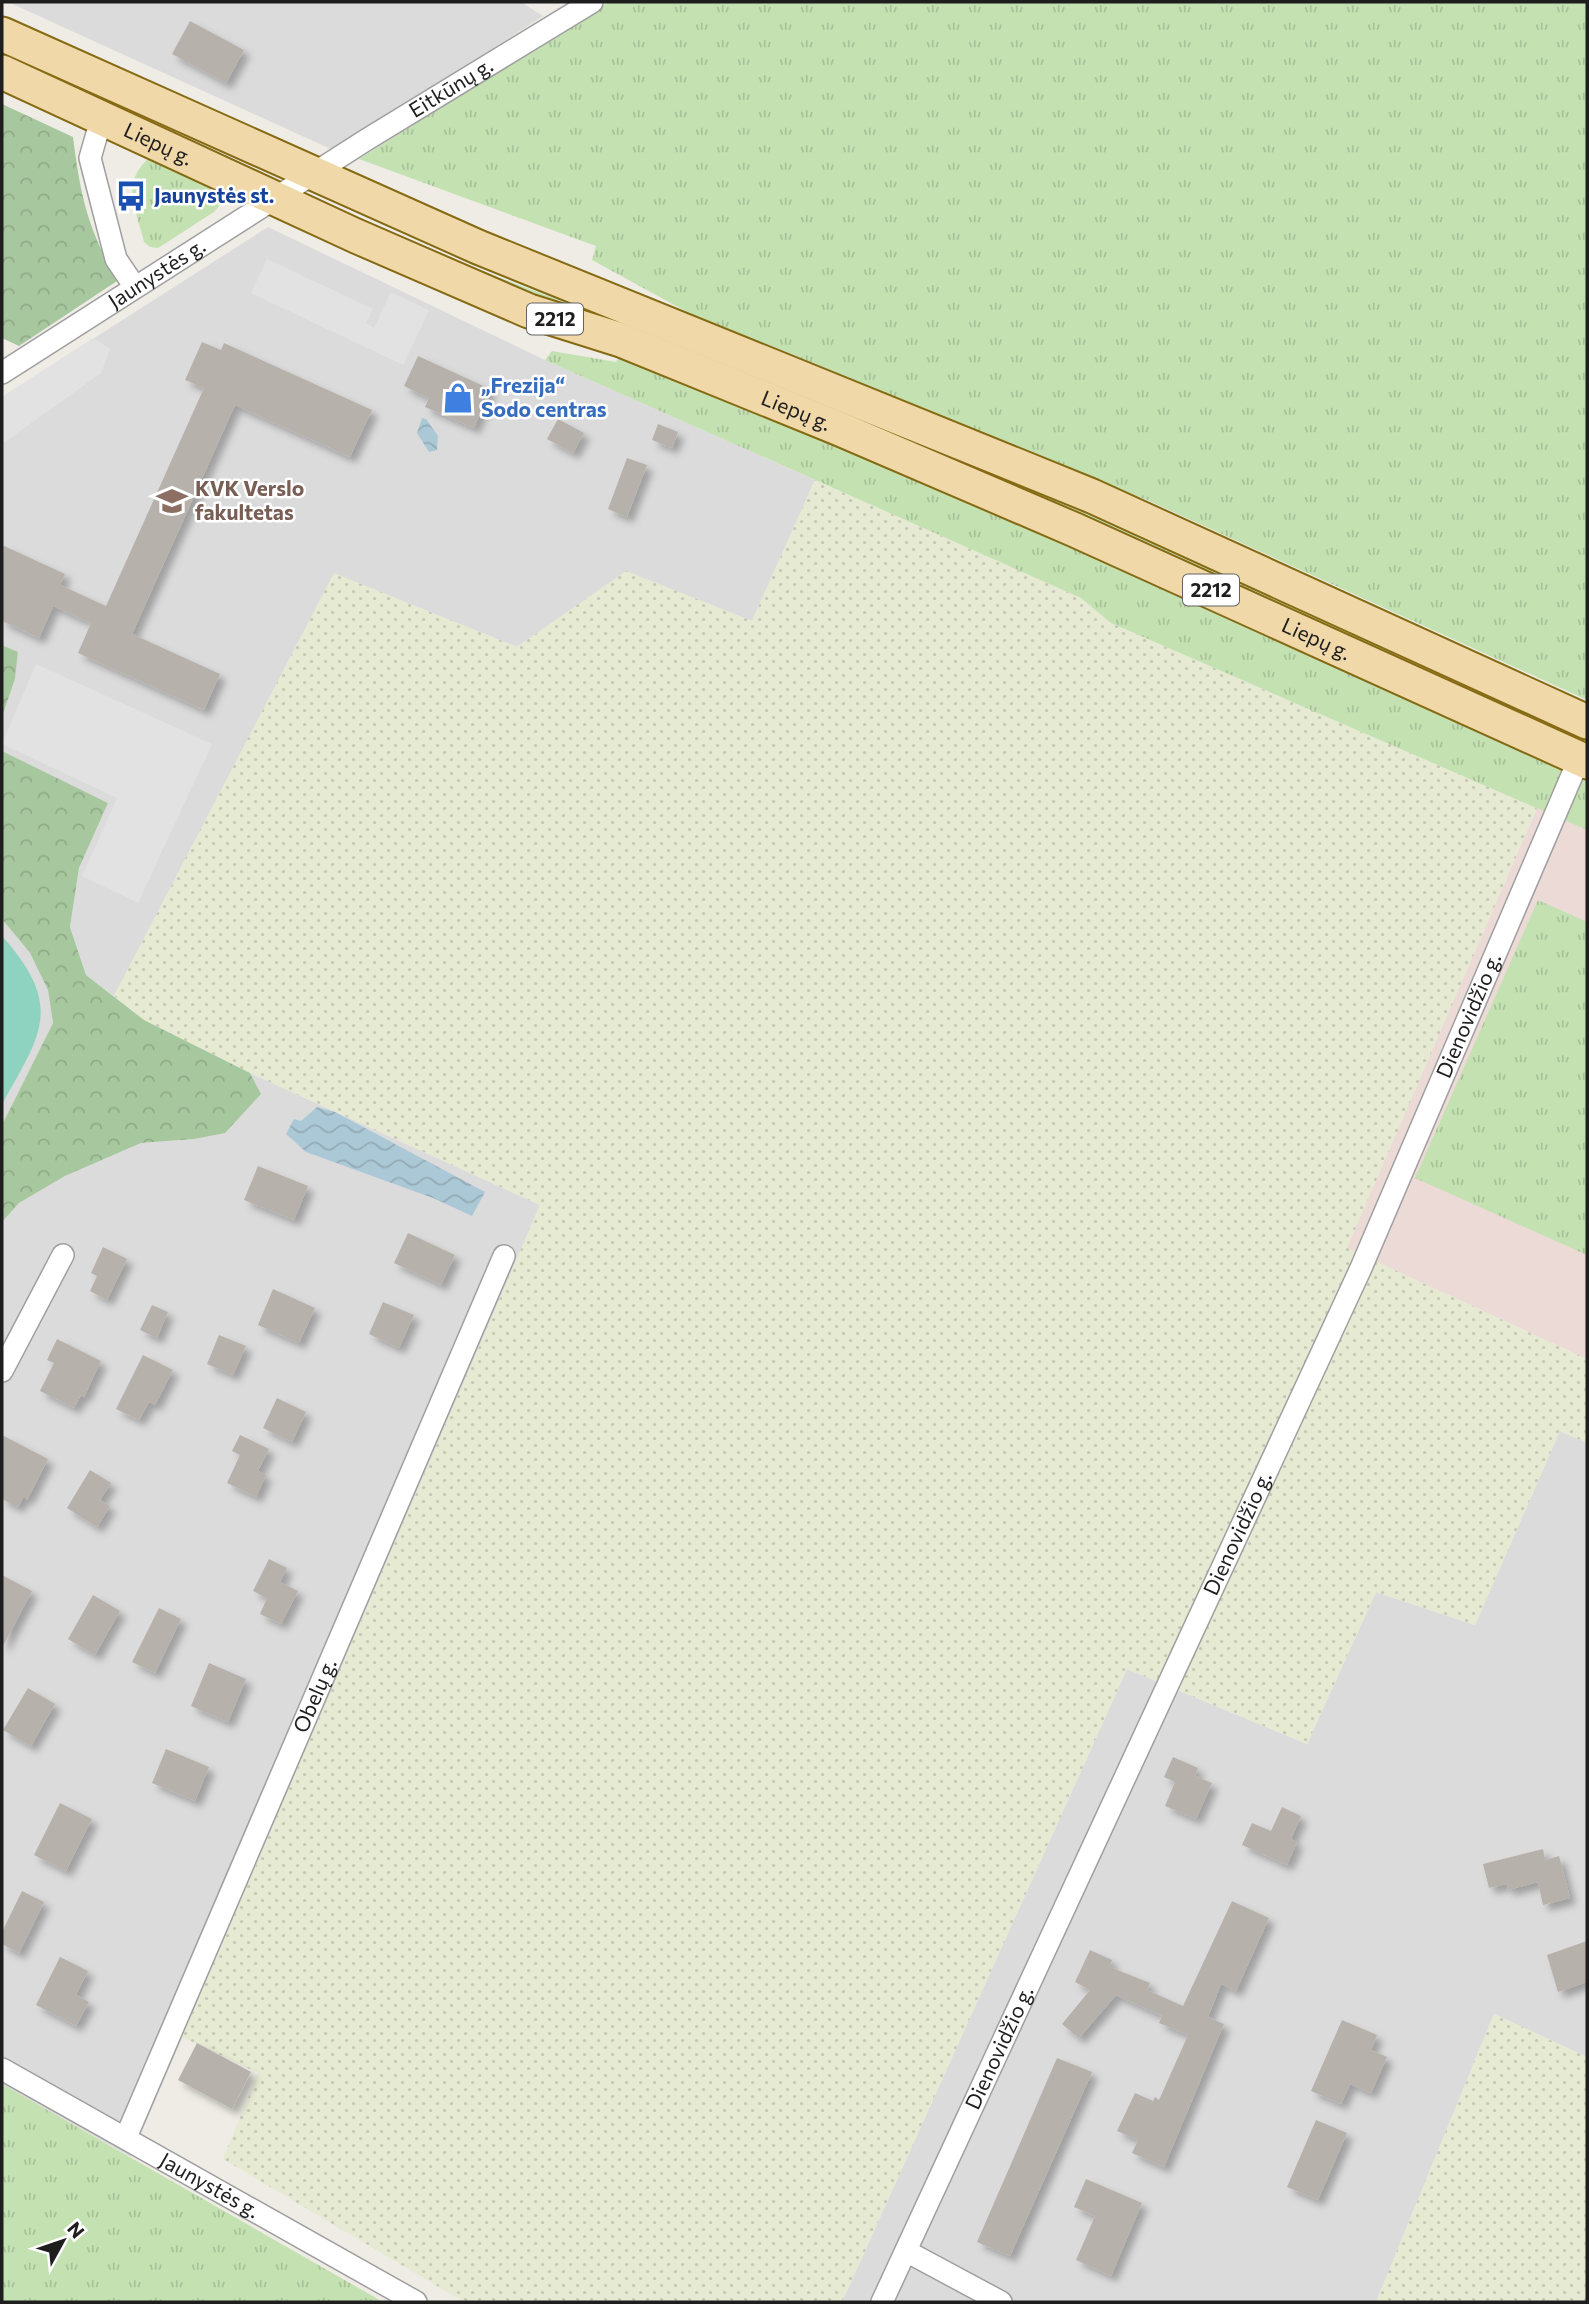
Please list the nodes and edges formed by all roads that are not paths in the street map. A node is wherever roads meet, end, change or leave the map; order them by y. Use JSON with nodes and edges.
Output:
{"nodes":[{"id":1,"x":592,"y":2,"type":"edge"},
{"id":2,"x":2,"y":34,"type":"edge"},
{"id":3,"x":2,"y":72,"type":"edge"},
{"id":4,"x":101,"y":120,"type":"junction"},
{"id":5,"x":312,"y":174,"type":"junction"},
{"id":6,"x":275,"y":199,"type":"junction"},
{"id":7,"x":135,"y":287,"type":"junction"},
{"id":8,"x":2,"y":373,"type":"edge"},
{"id":9,"x":1587,"y":722,"type":"edge"},
{"id":10,"x":1583,"y":760,"type":"edge"},
{"id":11,"x":63,"y":1255,"type":"dead end"},
{"id":12,"x":504,"y":1256,"type":"dead end"},
{"id":13,"x":2,"y":1371,"type":"edge"},
{"id":14,"x":2,"y":2069,"type":"edge"},
{"id":15,"x":126,"y":2137,"type":"junction"},
{"id":16,"x":906,"y":2251,"type":"junction"},
{"id":17,"x":416,"y":2302,"type":"edge"},
{"id":18,"x":882,"y":2302,"type":"edge"},
{"id":19,"x":1002,"y":2302,"type":"edge"}],
"edges":[{"from":1,"to":5,"type":"street","name":"Eitkūnų g."},
{"from":2,"to":5,"type":"main road","name":"Liepų g.","number":"2212"},
{"from":3,"to":4,"type":"main road","name":"Liepų g.","number":"2212"},
{"from":4,"to":6,"type":"main road","name":"Liepų g.","number":"2212"},
{"from":4,"to":7,"type":"street"},
{"from":5,"to":6,"type":"street","name":"Jaunystės g."},
{"from":5,"to":9,"type":"main road","name":"Liepų g.","number":"2212"},
{"from":6,"to":7,"type":"street","name":"Jaunystės g."},
{"from":6,"to":10,"type":"main road","name":"Liepų g.","number":"2212"},
{"from":7,"to":8,"type":"street","name":"Jaunystės g."},
{"from":10,"to":16,"type":"street","name":"Dienovidžio g."},
{"from":11,"to":13,"type":"street"},
{"from":12,"to":15,"type":"street","name":"Obelų g."},
{"from":14,"to":15,"type":"street","name":"Jaunystės g."},
{"from":15,"to":17,"type":"street","name":"Jaunystės g."},
{"from":16,"to":18,"type":"street","name":"Dienovidžio g."},
{"from":16,"to":19,"type":"street"}]}
